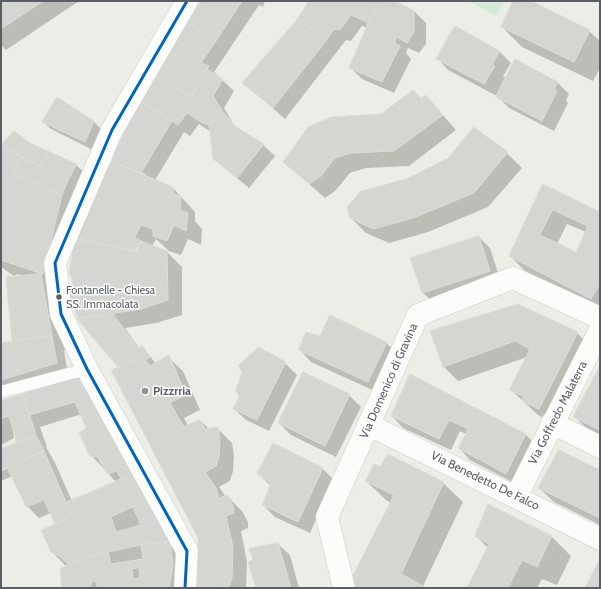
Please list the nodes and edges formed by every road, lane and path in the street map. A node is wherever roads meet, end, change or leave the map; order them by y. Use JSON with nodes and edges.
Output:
{"nodes":[{"id":1,"x":187,"y":1,"type":"edge"},
{"id":2,"x":600,"y":318,"type":"edge"},
{"id":3,"x":600,"y":330,"type":"edge"},
{"id":4,"x":87,"y":369,"type":"junction"},
{"id":5,"x":1,"y":392,"type":"edge"},
{"id":6,"x":552,"y":423,"type":"junction"},
{"id":7,"x":369,"y":425,"type":"junction"},
{"id":8,"x":600,"y":447,"type":"edge"},
{"id":9,"x":516,"y":497,"type":"junction"},
{"id":10,"x":600,"y":539,"type":"edge"},
{"id":11,"x":185,"y":588,"type":"edge"},
{"id":12,"x":344,"y":588,"type":"edge"}],
"edges":[{"from":1,"to":4,"type":"street"},
{"from":2,"to":7,"type":"street","name":"Via Domenico di Gravina"},
{"from":3,"to":6,"type":"street","name":"Via Goffredo Malaterra"},
{"from":4,"to":5,"type":"lane"},
{"from":4,"to":11,"type":"street"},
{"from":6,"to":8,"type":"street"},
{"from":6,"to":9,"type":"street","name":"Via Goffredo Malaterra"},
{"from":7,"to":9,"type":"street","name":"Via Benedetto De Falco"},
{"from":7,"to":12,"type":"street","name":"Via Domenico di Gravina"},
{"from":9,"to":10,"type":"street","name":"Via Benedetto De Falco"}]}
